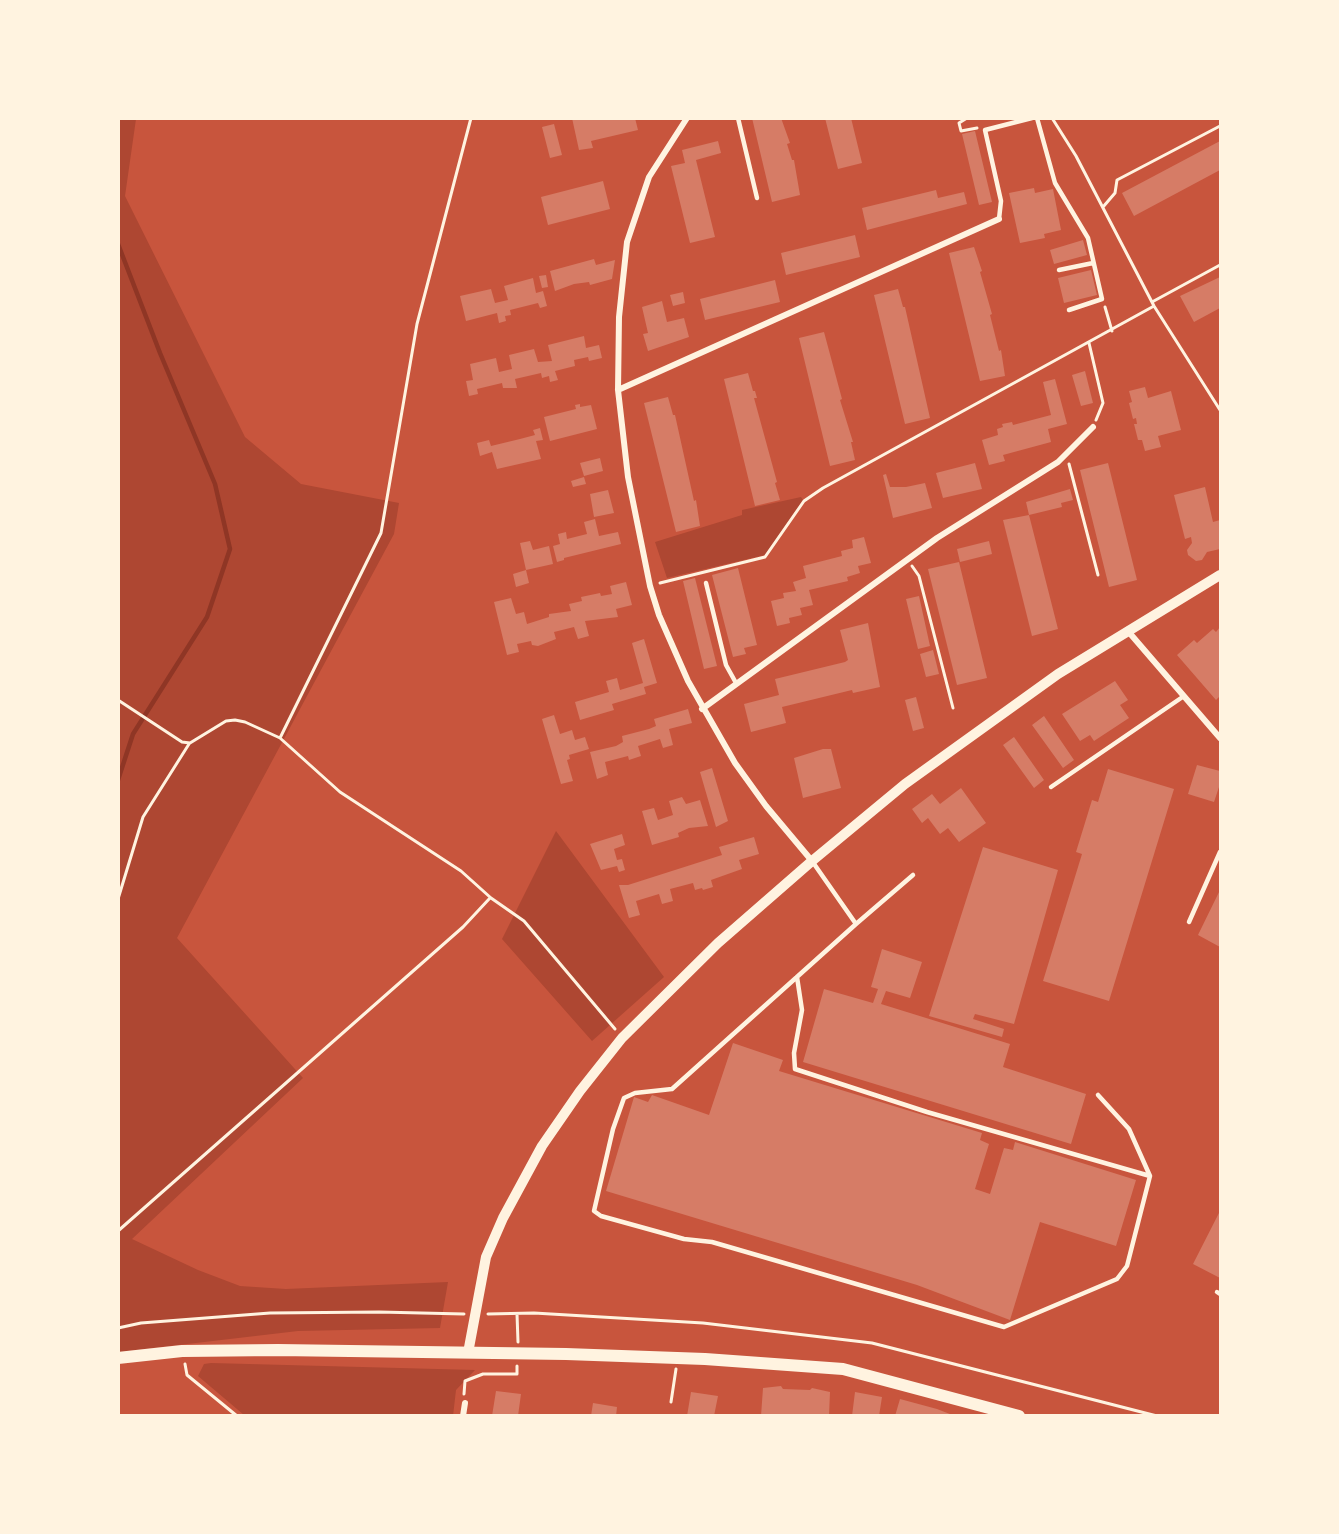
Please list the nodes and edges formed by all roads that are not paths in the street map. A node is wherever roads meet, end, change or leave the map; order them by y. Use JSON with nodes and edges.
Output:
{"nodes":[{"id":1,"x":687,"y":118,"type":"edge"},
{"id":2,"x":738,"y":118,"type":"edge"},
{"id":3,"x":1032,"y":118,"type":"edge"},
{"id":4,"x":1037,"y":118,"type":"edge"},
{"id":5,"x":757,"y":198,"type":"dead end"},
{"id":6,"x":999,"y":219,"type":"joint"},
{"id":7,"x":1093,"y":263,"type":"junction"},
{"id":8,"x":1059,"y":270,"type":"dead end"},
{"id":9,"x":1068,"y":310,"type":"dead end"},
{"id":10,"x":618,"y":390,"type":"junction"},
{"id":11,"x":1093,"y":427,"type":"road end"},
{"id":12,"x":1221,"y":575,"type":"edge"},
{"id":13,"x":706,"y":584,"type":"dead end"},
{"id":14,"x":1127,"y":630,"type":"junction"},
{"id":15,"x":736,"y":683,"type":"junction"},
{"id":16,"x":1184,"y":696,"type":"junction"},
{"id":17,"x":702,"y":709,"type":"junction"},
{"id":18,"x":1221,"y":738,"type":"edge"},
{"id":19,"x":1051,"y":787,"type":"dead end"},
{"id":20,"x":1221,"y":852,"type":"edge"},
{"id":21,"x":812,"y":861,"type":"junction"},
{"id":22,"x":914,"y":875,"type":"dead end"},
{"id":23,"x":1189,"y":922,"type":"dead end"},
{"id":24,"x":856,"y":924,"type":"junction"},
{"id":25,"x":796,"y":977,"type":"junction"},
{"id":26,"x":1098,"y":1095,"type":"dead end"},
{"id":27,"x":1149,"y":1176,"type":"junction"},
{"id":28,"x":468,"y":1353,"type":"junction"},
{"id":29,"x":118,"y":1358,"type":"edge"},
{"id":30,"x":465,"y":1404,"type":"dead end"},
{"id":31,"x":463,"y":1416,"type":"edge"},
{"id":32,"x":1019,"y":1416,"type":"edge"}],
"edges":[{"from":1,"to":10,"type":"street"},
{"from":2,"to":5,"type":"lane"},
{"from":3,"to":6,"type":"lane"},
{"from":4,"to":7,"type":"lane"},
{"from":6,"to":10,"type":"street"},
{"from":7,"to":8,"type":"lane"},
{"from":7,"to":9,"type":"lane"},
{"from":10,"to":17,"type":"street"},
{"from":11,"to":15,"type":"street"},
{"from":12,"to":14,"type":"street"},
{"from":13,"to":15,"type":"lane"},
{"from":14,"to":16,"type":"street"},
{"from":14,"to":21,"type":"street"},
{"from":15,"to":17,"type":"street"},
{"from":16,"to":18,"type":"street"},
{"from":16,"to":19,"type":"lane"},
{"from":17,"to":21,"type":"street"},
{"from":20,"to":23,"type":"lane"},
{"from":21,"to":24,"type":"lane"},
{"from":21,"to":28,"type":"street"},
{"from":22,"to":24,"type":"lane"},
{"from":24,"to":25,"type":"lane"},
{"from":25,"to":27,"type":"lane"},
{"from":25,"to":27,"type":"lane"},
{"from":26,"to":27,"type":"lane"},
{"from":28,"to":29,"type":"main road"},
{"from":28,"to":32,"type":"main road"},
{"from":30,"to":31,"type":"street"}]}
